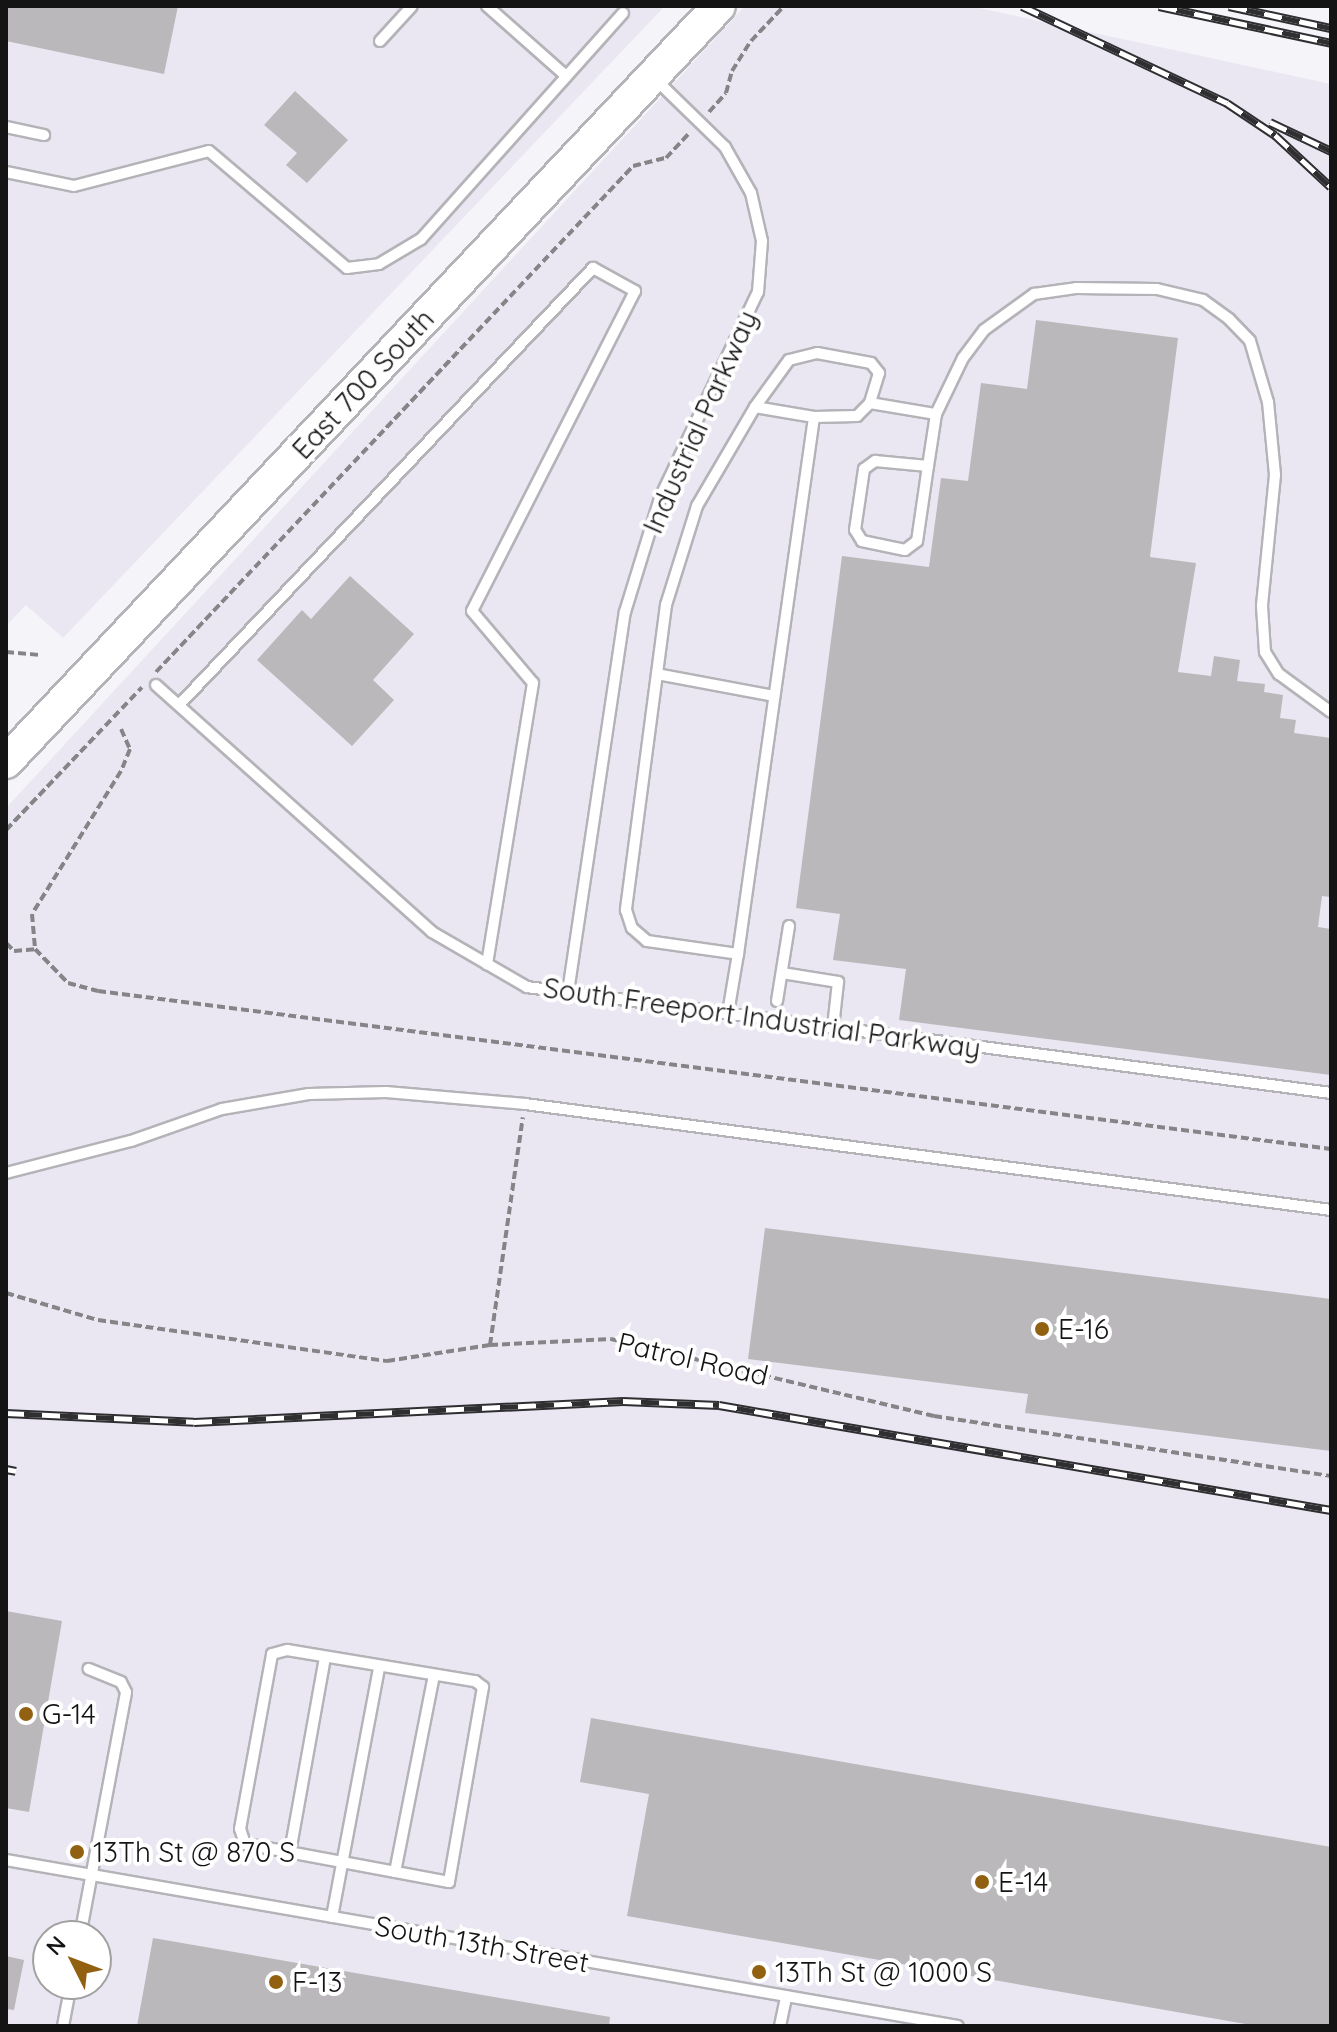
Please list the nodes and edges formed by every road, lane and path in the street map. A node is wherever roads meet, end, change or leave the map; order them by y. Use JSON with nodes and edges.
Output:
{"nodes":[{"id":1,"x":412,"y":6,"type":"edge"},
{"id":2,"x":487,"y":6,"type":"edge"},
{"id":3,"x":719,"y":6,"type":"edge"},
{"id":4,"x":784,"y":6,"type":"edge"},
{"id":5,"x":623,"y":13,"type":"dead end"},
{"id":6,"x":380,"y":41,"type":"dead end"},
{"id":7,"x":566,"y":76,"type":"junction"},
{"id":8,"x":652,"y":77,"type":"junction"},
{"id":9,"x":726,"y":93,"type":"dead end"},
{"id":10,"x":6,"y":127,"type":"edge"},
{"id":11,"x":44,"y":135,"type":"dead end"},
{"id":12,"x":666,"y":158,"type":"dead end"},
{"id":13,"x":6,"y":172,"type":"edge"},
{"id":14,"x":870,"y":403,"type":"junction"},
{"id":15,"x":755,"y":407,"type":"junction"},
{"id":16,"x":936,"y":414,"type":"junction"},
{"id":17,"x":814,"y":417,"type":"junction"},
{"id":18,"x":928,"y":466,"type":"junction"},
{"id":19,"x":6,"y":652,"type":"edge"},
{"id":20,"x":39,"y":655,"type":"dead end"},
{"id":21,"x":657,"y":674,"type":"junction"},
{"id":22,"x":156,"y":685,"type":"dead end"},
{"id":23,"x":774,"y":696,"type":"junction"},
{"id":24,"x":179,"y":705,"type":"junction"},
{"id":25,"x":1331,"y":712,"type":"edge"},
{"id":26,"x":121,"y":729,"type":"dead end"},
{"id":27,"x":6,"y":762,"type":"edge"},
{"id":28,"x":6,"y":830,"type":"edge"},
{"id":29,"x":789,"y":926,"type":"dead end"},
{"id":30,"x":6,"y":943,"type":"edge"},
{"id":31,"x":35,"y":949,"type":"junction"},
{"id":32,"x":738,"y":954,"type":"junction"},
{"id":33,"x":487,"y":964,"type":"junction"},
{"id":34,"x":782,"y":973,"type":"junction"},
{"id":35,"x":568,"y":992,"type":"junction"},
{"id":36,"x":777,"y":1001,"type":"dead end"},
{"id":37,"x":728,"y":1013,"type":"junction"},
{"id":38,"x":833,"y":1027,"type":"junction"},
{"id":39,"x":1331,"y":1093,"type":"edge"},
{"id":40,"x":525,"y":1104,"type":"junction"},
{"id":41,"x":1331,"y":1149,"type":"edge"},
{"id":42,"x":6,"y":1173,"type":"edge"},
{"id":43,"x":1331,"y":1210,"type":"edge"},
{"id":44,"x":6,"y":1293,"type":"edge"},
{"id":45,"x":490,"y":1345,"type":"junction"},
{"id":46,"x":1331,"y":1476,"type":"edge"},
{"id":47,"x":325,"y":1657,"type":"junction"},
{"id":48,"x":89,"y":1669,"type":"dead end"},
{"id":49,"x":379,"y":1669,"type":"junction"},
{"id":50,"x":434,"y":1675,"type":"junction"},
{"id":51,"x":290,"y":1852,"type":"junction"},
{"id":52,"x":6,"y":1860,"type":"edge"},
{"id":53,"x":345,"y":1863,"type":"junction"},
{"id":54,"x":395,"y":1872,"type":"junction"},
{"id":55,"x":91,"y":1875,"type":"junction"},
{"id":56,"x":332,"y":1917,"type":"junction"},
{"id":57,"x":83,"y":1920,"type":"edge"},
{"id":58,"x":786,"y":1997,"type":"junction"},
{"id":59,"x":68,"y":2000,"type":"edge"},
{"id":60,"x":63,"y":2026,"type":"edge"},
{"id":61,"x":780,"y":2026,"type":"edge"},
{"id":62,"x":958,"y":2026,"type":"edge"}],
"edges":[{"from":1,"to":6,"type":"lane"},
{"from":2,"to":7,"type":"lane"},
{"from":3,"to":8,"type":"main road","name":"East 700 South"},
{"from":4,"to":9,"type":"path"},
{"from":5,"to":7,"type":"lane"},
{"from":7,"to":13,"type":"lane"},
{"from":8,"to":27,"type":"main road","name":"East 700 South"},
{"from":8,"to":35,"type":"lane","name":"Industrial Parkway"},
{"from":10,"to":11,"type":"lane"},
{"from":12,"to":28,"type":"path"},
{"from":14,"to":15,"type":"lane"},
{"from":14,"to":16,"type":"lane"},
{"from":14,"to":17,"type":"lane"},
{"from":15,"to":17,"type":"lane"},
{"from":15,"to":21,"type":"lane"},
{"from":16,"to":18,"type":"lane"},
{"from":16,"to":25,"type":"lane"},
{"from":17,"to":23,"type":"lane"},
{"from":18,"to":18,"type":"lane"},
{"from":19,"to":20,"type":"path"},
{"from":21,"to":23,"type":"lane"},
{"from":21,"to":32,"type":"lane"},
{"from":22,"to":24,"type":"lane","name":"South Freeport Industrial Parkway"},
{"from":23,"to":32,"type":"lane"},
{"from":24,"to":33,"type":"lane","name":"South Freeport Industrial Parkway"},
{"from":24,"to":33,"type":"lane"},
{"from":26,"to":31,"type":"path"},
{"from":29,"to":34,"type":"lane"},
{"from":30,"to":31,"type":"path"},
{"from":31,"to":41,"type":"path"},
{"from":32,"to":37,"type":"lane"},
{"from":33,"to":35,"type":"lane","name":"South Freeport Industrial Parkway"},
{"from":34,"to":36,"type":"lane"},
{"from":34,"to":38,"type":"lane"},
{"from":35,"to":37,"type":"lane","name":"South Freeport Industrial Parkway"},
{"from":37,"to":38,"type":"lane","name":"South Freeport Industrial Parkway"},
{"from":38,"to":39,"type":"lane","name":"South Freeport Industrial Parkway"},
{"from":40,"to":42,"type":"lane"},
{"from":40,"to":43,"type":"lane"},
{"from":40,"to":45,"type":"path"},
{"from":44,"to":45,"type":"path","name":"Patrol Road"},
{"from":45,"to":46,"type":"path","name":"Patrol Road"},
{"from":47,"to":49,"type":"lane"},
{"from":47,"to":51,"type":"lane"},
{"from":47,"to":51,"type":"lane"},
{"from":48,"to":55,"type":"lane"},
{"from":49,"to":50,"type":"lane"},
{"from":49,"to":53,"type":"lane"},
{"from":50,"to":54,"type":"lane"},
{"from":50,"to":54,"type":"lane"},
{"from":51,"to":53,"type":"lane"},
{"from":52,"to":55,"type":"lane","name":"South 13th Street"},
{"from":53,"to":54,"type":"lane"},
{"from":53,"to":56,"type":"lane"},
{"from":55,"to":56,"type":"lane","name":"South 13th Street"},
{"from":55,"to":57,"type":"lane"},
{"from":56,"to":58,"type":"lane","name":"South 13th Street"},
{"from":58,"to":61,"type":"lane"},
{"from":58,"to":62,"type":"lane","name":"South 13th Street"},
{"from":59,"to":60,"type":"lane"}]}
